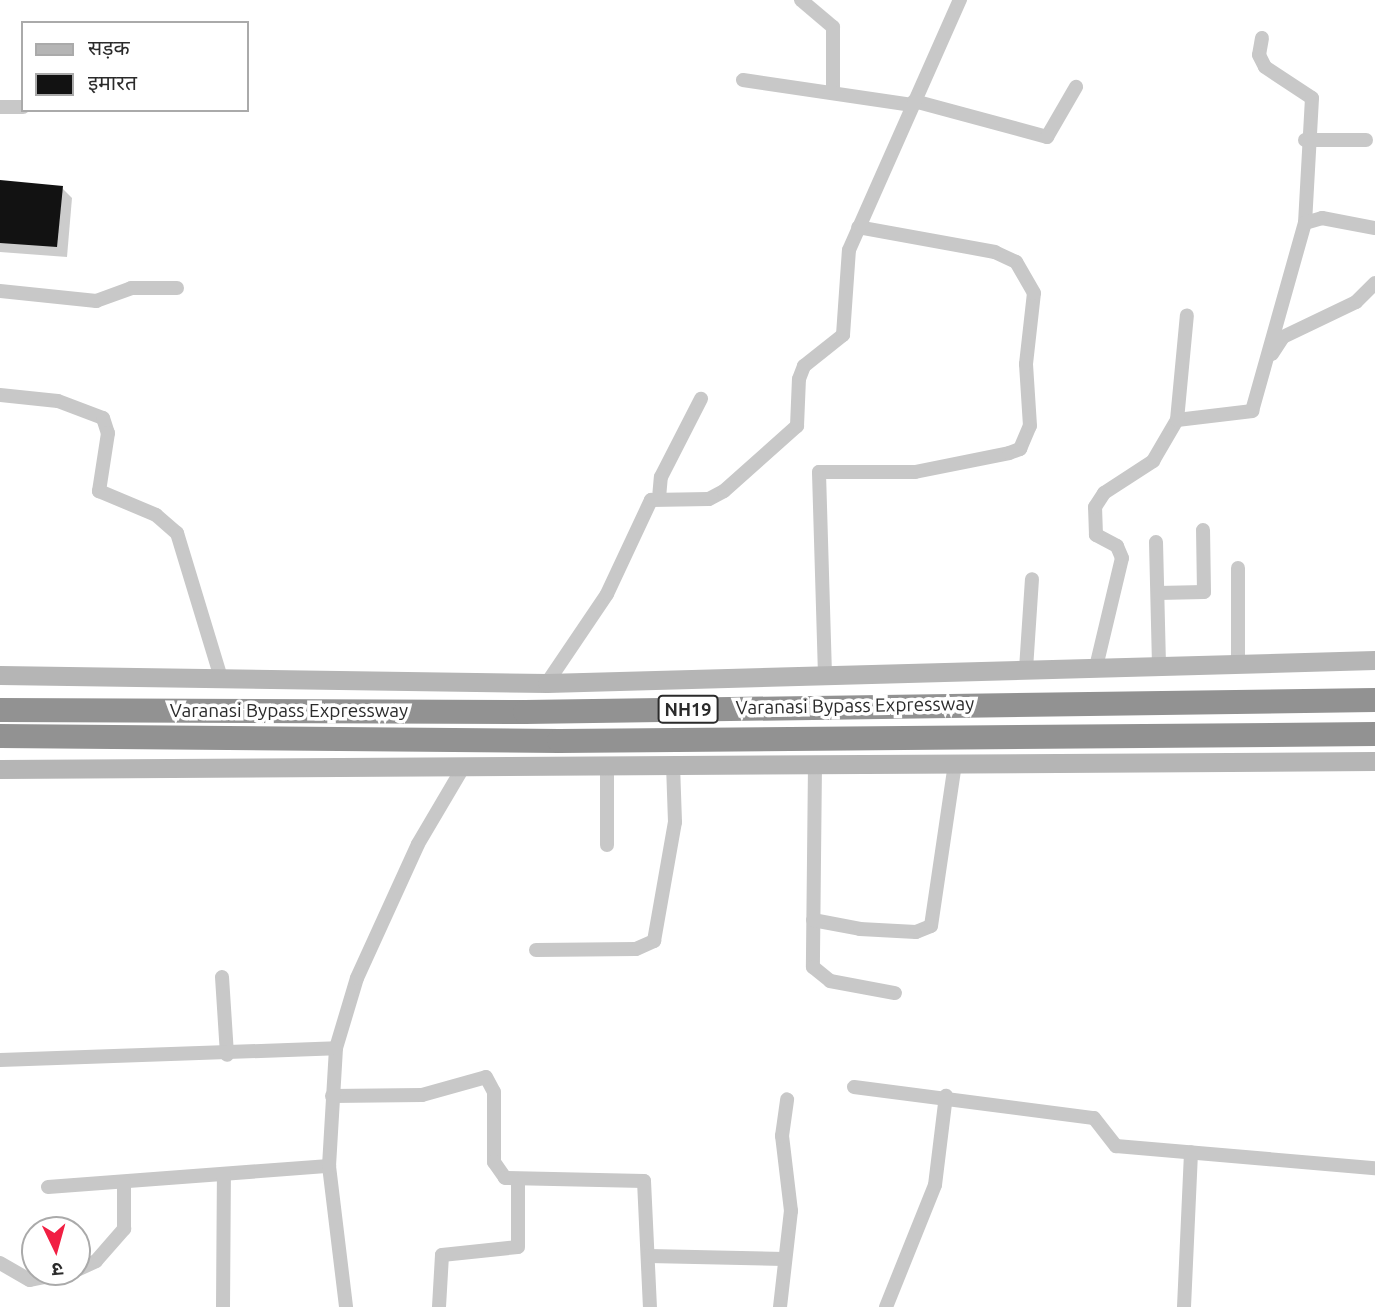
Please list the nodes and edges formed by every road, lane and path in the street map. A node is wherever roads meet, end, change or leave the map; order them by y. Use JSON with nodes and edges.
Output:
{"nodes":[{"id":1,"x":802,"y":0,"type":"edge"},
{"id":2,"x":960,"y":0,"type":"edge"},
{"id":3,"x":1262,"y":38,"type":"dead end"},
{"id":4,"x":743,"y":80,"type":"dead end"},
{"id":5,"x":1076,"y":87,"type":"dead end"},
{"id":6,"x":832,"y":91,"type":"junction"},
{"id":7,"x":913,"y":103,"type":"junction"},
{"id":8,"x":0,"y":107,"type":"edge"},
{"id":9,"x":21,"y":107,"type":"edge"},
{"id":10,"x":1305,"y":140,"type":"junction"},
{"id":11,"x":1366,"y":140,"type":"dead end"},
{"id":12,"x":1306,"y":223,"type":"junction"},
{"id":13,"x":858,"y":227,"type":"junction"},
{"id":14,"x":1375,"y":228,"type":"edge"},
{"id":15,"x":1375,"y":283,"type":"edge"},
{"id":16,"x":177,"y":288,"type":"dead end"},
{"id":17,"x":0,"y":291,"type":"edge"},
{"id":18,"x":1187,"y":315,"type":"dead end"},
{"id":19,"x":1268,"y":364,"type":"junction"},
{"id":20,"x":0,"y":395,"type":"edge"},
{"id":21,"x":701,"y":400,"type":"dead end"},
{"id":22,"x":1177,"y":420,"type":"junction"},
{"id":23,"x":659,"y":498,"type":"junction"},
{"id":24,"x":1203,"y":530,"type":"dead end"},
{"id":25,"x":1156,"y":542,"type":"dead end"},
{"id":26,"x":1238,"y":568,"type":"dead end"},
{"id":27,"x":1032,"y":579,"type":"dead end"},
{"id":28,"x":1158,"y":593,"type":"junction"},
{"id":29,"x":1375,"y":660,"type":"edge"},
{"id":30,"x":1238,"y":663,"type":"junction"},
{"id":31,"x":1159,"y":666,"type":"junction"},
{"id":32,"x":1096,"y":667,"type":"junction"},
{"id":33,"x":1026,"y":669,"type":"junction"},
{"id":34,"x":0,"y":675,"type":"edge"},
{"id":35,"x":825,"y":675,"type":"junction"},
{"id":36,"x":221,"y":678,"type":"junction"},
{"id":37,"x":547,"y":683,"type":"junction"},
{"id":38,"x":1375,"y":700,"type":"edge"},
{"id":39,"x":0,"y":710,"type":"edge"},
{"id":40,"x":1375,"y":734,"type":"edge"},
{"id":41,"x":0,"y":736,"type":"edge"},
{"id":42,"x":1375,"y":761,"type":"edge"},
{"id":43,"x":955,"y":763,"type":"junction"},
{"id":44,"x":816,"y":764,"type":"junction"},
{"id":45,"x":607,"y":765,"type":"junction"},
{"id":46,"x":673,"y":765,"type":"junction"},
{"id":47,"x":464,"y":766,"type":"junction"},
{"id":48,"x":0,"y":769,"type":"edge"},
{"id":49,"x":607,"y":845,"type":"dead end"},
{"id":50,"x":813,"y":920,"type":"junction"},
{"id":51,"x":536,"y":950,"type":"dead end"},
{"id":52,"x":222,"y":977,"type":"dead end"},
{"id":53,"x":895,"y":993,"type":"dead end"},
{"id":54,"x":336,"y":1048,"type":"junction"},
{"id":55,"x":227,"y":1055,"type":"junction"},
{"id":56,"x":0,"y":1060,"type":"edge"},
{"id":57,"x":854,"y":1087,"type":"dead end"},
{"id":58,"x":332,"y":1096,"type":"junction"},
{"id":59,"x":946,"y":1096,"type":"junction"},
{"id":60,"x":787,"y":1099,"type":"dead end"},
{"id":61,"x":1191,"y":1152,"type":"junction"},
{"id":62,"x":329,"y":1166,"type":"junction"},
{"id":63,"x":1375,"y":1168,"type":"edge"},
{"id":64,"x":224,"y":1175,"type":"junction"},
{"id":65,"x":518,"y":1181,"type":"junction"},
{"id":66,"x":124,"y":1182,"type":"junction"},
{"id":67,"x":48,"y":1187,"type":"dead end"},
{"id":68,"x":649,"y":1256,"type":"junction"},
{"id":69,"x":784,"y":1259,"type":"junction"},
{"id":70,"x":0,"y":1263,"type":"edge"},
{"id":71,"x":91,"y":1263,"type":"edge"},
{"id":72,"x":21,"y":1274,"type":"edge"},
{"id":73,"x":223,"y":1307,"type":"edge"},
{"id":74,"x":346,"y":1307,"type":"edge"},
{"id":75,"x":439,"y":1307,"type":"edge"},
{"id":76,"x":650,"y":1307,"type":"edge"},
{"id":77,"x":780,"y":1307,"type":"edge"},
{"id":78,"x":886,"y":1307,"type":"edge"},
{"id":79,"x":1184,"y":1307,"type":"edge"}],
"edges":[{"from":1,"to":6,"type":"street"},
{"from":2,"to":7,"type":"street"},
{"from":3,"to":10,"type":"street"},
{"from":4,"to":6,"type":"street"},
{"from":5,"to":7,"type":"street"},
{"from":6,"to":7,"type":"street"},
{"from":7,"to":13,"type":"street"},
{"from":8,"to":9,"type":"street"},
{"from":10,"to":11,"type":"street"},
{"from":10,"to":12,"type":"street"},
{"from":12,"to":14,"type":"street"},
{"from":12,"to":19,"type":"street"},
{"from":13,"to":23,"type":"street"},
{"from":13,"to":35,"type":"street"},
{"from":15,"to":19,"type":"street"},
{"from":16,"to":17,"type":"street"},
{"from":18,"to":22,"type":"street"},
{"from":19,"to":22,"type":"street"},
{"from":20,"to":36,"type":"street"},
{"from":21,"to":23,"type":"street"},
{"from":22,"to":32,"type":"street"},
{"from":23,"to":37,"type":"street"},
{"from":24,"to":28,"type":"street"},
{"from":25,"to":28,"type":"street"},
{"from":26,"to":30,"type":"street"},
{"from":27,"to":33,"type":"street"},
{"from":28,"to":31,"type":"street"},
{"from":29,"to":30,"type":"street"},
{"from":30,"to":31,"type":"street"},
{"from":31,"to":32,"type":"street"},
{"from":32,"to":33,"type":"street"},
{"from":33,"to":35,"type":"street"},
{"from":34,"to":36,"type":"street"},
{"from":35,"to":37,"type":"street"},
{"from":36,"to":37,"type":"street"},
{"from":38,"to":39,"type":"highway","name":"Varanasi Bypass Expressway","number":"NH19"},
{"from":40,"to":41,"type":"highway","name":"Varanasi Bypass Expressway","number":"NH19"},
{"from":42,"to":43,"type":"street"},
{"from":43,"to":44,"type":"street"},
{"from":43,"to":50,"type":"street"},
{"from":44,"to":46,"type":"street"},
{"from":44,"to":50,"type":"street"},
{"from":45,"to":46,"type":"street"},
{"from":45,"to":47,"type":"street"},
{"from":45,"to":49,"type":"street"},
{"from":46,"to":51,"type":"street"},
{"from":47,"to":48,"type":"street"},
{"from":47,"to":54,"type":"street"},
{"from":50,"to":53,"type":"street"},
{"from":52,"to":55,"type":"street"},
{"from":54,"to":55,"type":"street"},
{"from":54,"to":58,"type":"street"},
{"from":55,"to":56,"type":"street"},
{"from":57,"to":59,"type":"street"},
{"from":58,"to":62,"type":"street"},
{"from":58,"to":65,"type":"street"},
{"from":59,"to":61,"type":"street"},
{"from":59,"to":78,"type":"street"},
{"from":60,"to":69,"type":"street"},
{"from":61,"to":63,"type":"street"},
{"from":61,"to":79,"type":"street"},
{"from":62,"to":64,"type":"street"},
{"from":62,"to":74,"type":"street"},
{"from":64,"to":66,"type":"street"},
{"from":64,"to":73,"type":"street"},
{"from":65,"to":68,"type":"street"},
{"from":65,"to":75,"type":"street"},
{"from":66,"to":67,"type":"street"},
{"from":66,"to":71,"type":"street"},
{"from":68,"to":69,"type":"street"},
{"from":68,"to":76,"type":"street"},
{"from":69,"to":77,"type":"street"},
{"from":70,"to":72,"type":"street"}]}
